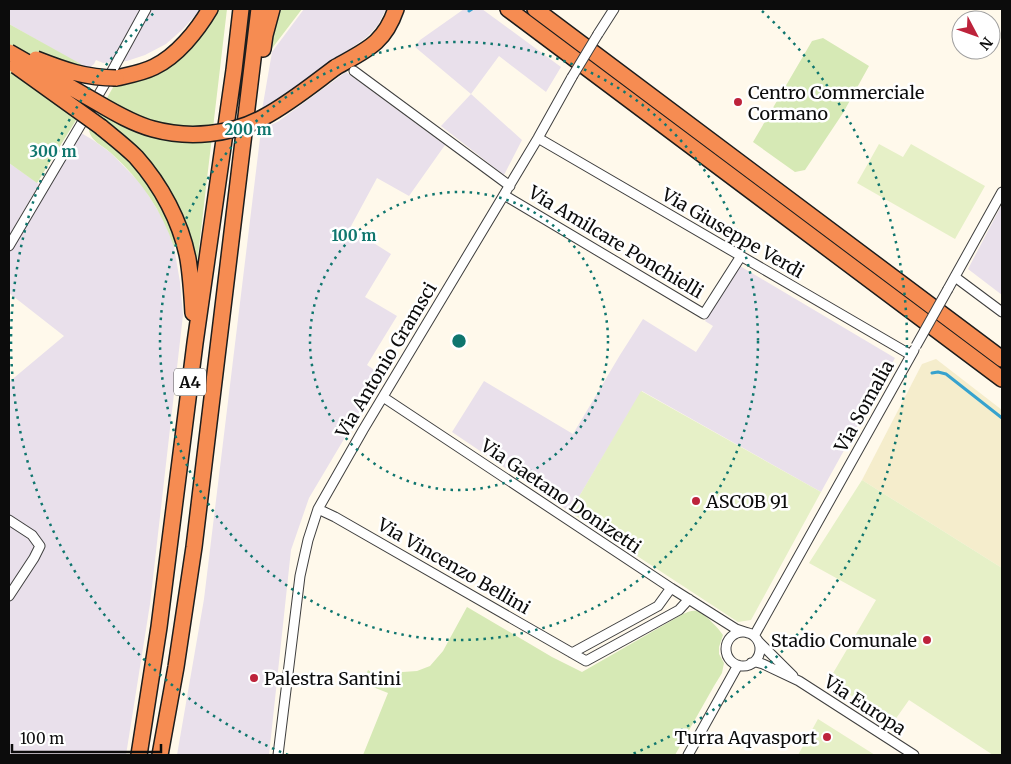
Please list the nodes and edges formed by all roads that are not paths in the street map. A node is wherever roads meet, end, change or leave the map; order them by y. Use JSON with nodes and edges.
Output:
{"nodes":[{"id":1,"x":146,"y":9,"type":"edge"},
{"id":2,"x":210,"y":9,"type":"edge"},
{"id":3,"x":241,"y":9,"type":"edge"},
{"id":4,"x":259,"y":9,"type":"edge"},
{"id":5,"x":272,"y":9,"type":"edge"},
{"id":6,"x":389,"y":9,"type":"edge"},
{"id":7,"x":396,"y":9,"type":"edge"},
{"id":8,"x":508,"y":9,"type":"edge"},
{"id":9,"x":535,"y":9,"type":"edge"},
{"id":10,"x":613,"y":10,"type":"edge"},
{"id":11,"x":9,"y":47,"type":"edge"},
{"id":12,"x":9,"y":52,"type":"edge"},
{"id":13,"x":9,"y":60,"type":"edge"},
{"id":14,"x":336,"y":67,"type":"junction"},
{"id":15,"x":354,"y":71,"type":"dead end"},
{"id":16,"x":538,"y":138,"type":"junction"},
{"id":17,"x":510,"y":186,"type":"junction"},
{"id":18,"x":1002,"y":192,"type":"edge"},
{"id":19,"x":504,"y":195,"type":"junction"},
{"id":20,"x":9,"y":246,"type":"edge"},
{"id":21,"x":741,"y":256,"type":"junction"},
{"id":22,"x":955,"y":277,"type":"junction"},
{"id":23,"x":1002,"y":312,"type":"edge"},
{"id":24,"x":195,"y":343,"type":"junction"},
{"id":25,"x":911,"y":355,"type":"junction"},
{"id":26,"x":1002,"y":359,"type":"edge"},
{"id":27,"x":1002,"y":379,"type":"edge"},
{"id":28,"x":383,"y":397,"type":"junction"},
{"id":29,"x":208,"y":433,"type":"junction"},
{"id":30,"x":318,"y":509,"type":"junction"},
{"id":31,"x":9,"y":520,"type":"edge"},
{"id":32,"x":671,"y":588,"type":"junction"},
{"id":33,"x":9,"y":596,"type":"edge"},
{"id":34,"x":689,"y":599,"type":"junction"},
{"id":35,"x":722,"y":621,"type":"junction"},
{"id":36,"x":753,"y":637,"type":"junction"},
{"id":37,"x":727,"y":643,"type":"junction"},
{"id":38,"x":572,"y":653,"type":"junction"},
{"id":39,"x":751,"y":663,"type":"junction"},
{"id":40,"x":738,"y":665,"type":"junction"},
{"id":41,"x":798,"y":681,"type":"junction"},
{"id":42,"x":139,"y":755,"type":"edge"},
{"id":43,"x":160,"y":755,"type":"edge"},
{"id":44,"x":278,"y":755,"type":"edge"},
{"id":45,"x":688,"y":755,"type":"edge"},
{"id":46,"x":914,"y":755,"type":"edge"}],
"edges":[{"from":1,"to":20,"type":"street"},
{"from":2,"to":11,"type":"highway","bridge":true},
{"from":3,"to":24,"type":"highway","number":"A4"},
{"from":4,"to":29,"type":"highway","number":"A4"},
{"from":5,"to":29,"type":"highway"},
{"from":6,"to":14,"type":"highway"},
{"from":7,"to":14,"type":"highway"},
{"from":8,"to":27,"type":"highway"},
{"from":9,"to":26,"type":"highway"},
{"from":10,"to":16,"type":"street","name":"Via Antonio Gramsci","bridge":true},
{"from":12,"to":14,"type":"highway","bridge":true},
{"from":13,"to":24,"type":"highway","bridge":true},
{"from":15,"to":17,"type":"street"},
{"from":16,"to":17,"type":"street","name":"Via Antonio Gramsci"},
{"from":16,"to":21,"type":"street","name":"Via Giuseppe Verdi"},
{"from":17,"to":19,"type":"street","name":"Via Antonio Gramsci"},
{"from":18,"to":22,"type":"street","name":"Via Somalia"},
{"from":19,"to":21,"type":"street","name":"Via Amilcare Ponchielli"},
{"from":19,"to":28,"type":"street","name":"Via Antonio Gramsci"},
{"from":21,"to":25,"type":"street","name":"Via Giuseppe Verdi"},
{"from":22,"to":23,"type":"street"},
{"from":22,"to":25,"type":"street","name":"Via Somalia","bridge":true},
{"from":24,"to":42,"type":"highway","number":"A4"},
{"from":25,"to":36,"type":"street","name":"Via Somalia"},
{"from":28,"to":30,"type":"street","name":"Via Antonio Gramsci"},
{"from":28,"to":32,"type":"street","name":"Via Gaetano Donizetti"},
{"from":29,"to":43,"type":"highway","number":"A4"},
{"from":30,"to":38,"type":"street","name":"Via Vincenzo Bellini"},
{"from":30,"to":44,"type":"street","name":"Via Antonio Gramsci"},
{"from":31,"to":33,"type":"street"},
{"from":32,"to":34,"type":"street","name":"Via Gaetano Donizetti"},
{"from":32,"to":38,"type":"street"},
{"from":34,"to":35,"type":"street","name":"Via Gaetano Donizetti"},
{"from":34,"to":38,"type":"street"},
{"from":35,"to":36,"type":"street","name":"Via Gaetano Donizetti"},
{"from":35,"to":37,"type":"street"},
{"from":36,"to":37,"type":"street"},
{"from":36,"to":39,"type":"street"},
{"from":36,"to":41,"type":"street","name":"Via Europa"},
{"from":37,"to":40,"type":"street"},
{"from":39,"to":40,"type":"street"},
{"from":39,"to":41,"type":"street","name":"Via Europa"},
{"from":40,"to":45,"type":"street"},
{"from":41,"to":46,"type":"street","name":"Via Europa"}]}
